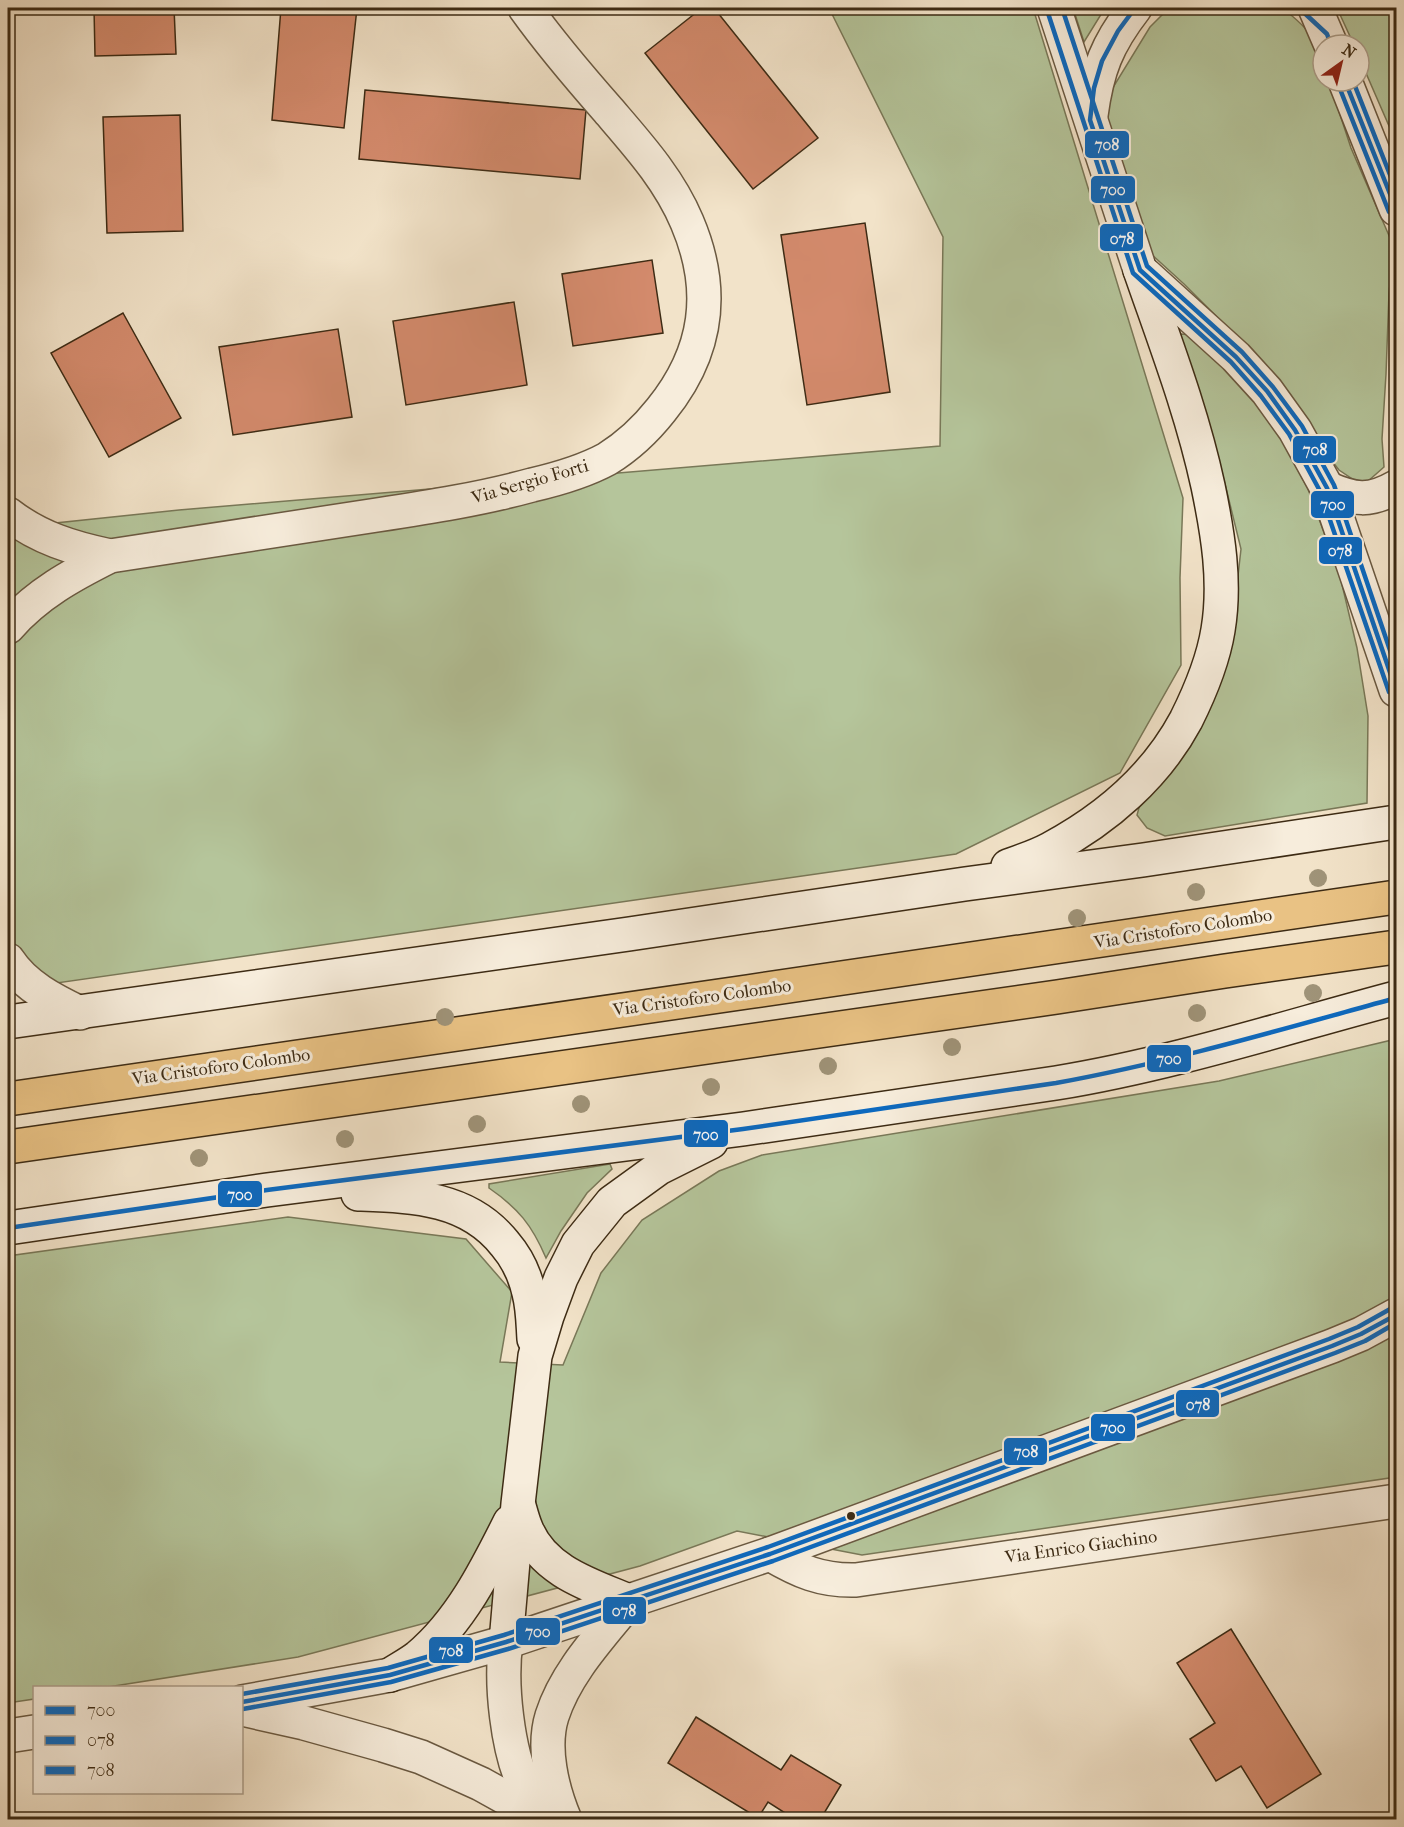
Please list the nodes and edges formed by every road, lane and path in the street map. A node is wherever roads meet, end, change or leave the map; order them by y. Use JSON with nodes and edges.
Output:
{"nodes":[{"id":1,"x":525,"y":8,"type":"edge"},
{"id":2,"x":1054,"y":8,"type":"edge"},
{"id":3,"x":1135,"y":8,"type":"edge"},
{"id":4,"x":1299,"y":8,"type":"edge"},
{"id":5,"x":1324,"y":29,"type":"edge"},
{"id":6,"x":1350,"y":93,"type":"edge"},
{"id":7,"x":1090,"y":120,"type":"junction"},
{"id":8,"x":1396,"y":209,"type":"edge"},
{"id":9,"x":1140,"y":270,"type":"junction"},
{"id":10,"x":1396,"y":487,"type":"edge"},
{"id":11,"x":1327,"y":488,"type":"junction"},
{"id":12,"x":8,"y":514,"type":"edge"},
{"id":13,"x":110,"y":556,"type":"junction"},
{"id":14,"x":8,"y":627,"type":"edge"},
{"id":15,"x":1396,"y":690,"type":"edge"},
{"id":16,"x":1396,"y":822,"type":"edge"},
{"id":17,"x":965,"y":884,"type":"junction"},
{"id":18,"x":1396,"y":897,"type":"edge"},
{"id":19,"x":1396,"y":947,"type":"edge"},
{"id":20,"x":8,"y":960,"type":"edge"},
{"id":21,"x":1396,"y":998,"type":"edge"},
{"id":22,"x":80,"y":1013,"type":"junction"},
{"id":23,"x":8,"y":1022,"type":"edge"},
{"id":24,"x":8,"y":1099,"type":"edge"},
{"id":25,"x":743,"y":1129,"type":"junction"},
{"id":26,"x":8,"y":1147,"type":"edge"},
{"id":27,"x":267,"y":1190,"type":"junction"},
{"id":28,"x":8,"y":1228,"type":"edge"},
{"id":29,"x":1396,"y":1315,"type":"edge"},
{"id":30,"x":535,"y":1356,"type":"junction"},
{"id":31,"x":1396,"y":1501,"type":"edge"},
{"id":32,"x":518,"y":1504,"type":"junction"},
{"id":33,"x":770,"y":1554,"type":"junction"},
{"id":34,"x":629,"y":1601,"type":"junction"},
{"id":35,"x":506,"y":1642,"type":"junction"},
{"id":36,"x":390,"y":1675,"type":"junction"},
{"id":37,"x":243,"y":1702,"type":"edge"},
{"id":38,"x":243,"y":1709,"type":"edge"},
{"id":39,"x":33,"y":1732,"type":"edge"},
{"id":40,"x":8,"y":1736,"type":"edge"},
{"id":41,"x":546,"y":1820,"type":"edge"},
{"id":42,"x":555,"y":1820,"type":"edge"},
{"id":43,"x":565,"y":1820,"type":"edge"}],
"edges":[{"from":1,"to":13,"type":"street","name":"Via Sergio Forti"},
{"from":2,"to":7,"type":"street"},
{"from":3,"to":7,"type":"street"},
{"from":4,"to":5,"type":"street"},
{"from":6,"to":8,"type":"street"},
{"from":7,"to":9,"type":"street"},
{"from":9,"to":11,"type":"street"},
{"from":9,"to":17,"type":"street"},
{"from":10,"to":11,"type":"street"},
{"from":11,"to":15,"type":"street"},
{"from":12,"to":13,"type":"street"},
{"from":13,"to":14,"type":"street","name":"Via Sergio Forti"},
{"from":16,"to":17,"type":"street"},
{"from":17,"to":22,"type":"street"},
{"from":18,"to":24,"type":"highway","name":"Via Cristoforo Colombo"},
{"from":19,"to":26,"type":"highway"},
{"from":20,"to":22,"type":"street"},
{"from":21,"to":25,"type":"street"},
{"from":22,"to":23,"type":"street"},
{"from":25,"to":27,"type":"street"},
{"from":25,"to":30,"type":"street"},
{"from":27,"to":28,"type":"street"},
{"from":27,"to":30,"type":"street"},
{"from":29,"to":33,"type":"street"},
{"from":30,"to":32,"type":"street"},
{"from":31,"to":33,"type":"street","name":"Via Enrico Giachino"},
{"from":32,"to":34,"type":"street"},
{"from":32,"to":35,"type":"street"},
{"from":32,"to":36,"type":"street"},
{"from":33,"to":34,"type":"street"},
{"from":34,"to":35,"type":"street"},
{"from":34,"to":43,"type":"street"},
{"from":35,"to":36,"type":"street"},
{"from":35,"to":42,"type":"street"},
{"from":36,"to":37,"type":"street"},
{"from":38,"to":41,"type":"street"},
{"from":39,"to":40,"type":"street"}]}
